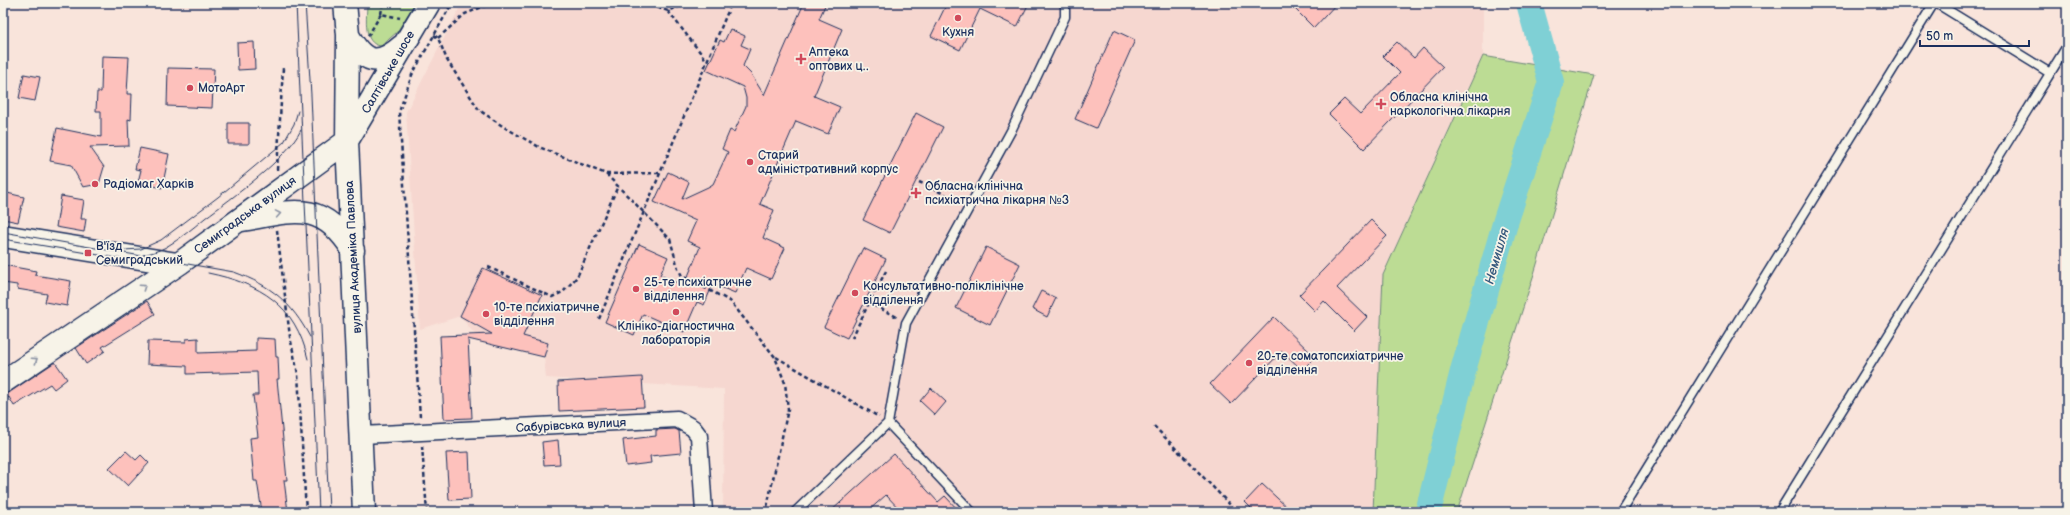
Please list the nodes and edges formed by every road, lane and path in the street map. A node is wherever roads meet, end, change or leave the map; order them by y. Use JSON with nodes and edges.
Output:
{"nodes":[{"id":1,"x":345,"y":3,"type":"edge"},
{"id":2,"x":383,"y":3,"type":"edge"},
{"id":3,"x":429,"y":3,"type":"edge"},
{"id":4,"x":452,"y":3,"type":"edge"},
{"id":5,"x":492,"y":3,"type":"edge"},
{"id":6,"x":644,"y":3,"type":"edge"},
{"id":7,"x":688,"y":3,"type":"edge"},
{"id":8,"x":1065,"y":3,"type":"edge"},
{"id":9,"x":1935,"y":3,"type":"edge"},
{"id":10,"x":731,"y":4,"type":"dead end"},
{"id":11,"x":668,"y":11,"type":"junction"},
{"id":12,"x":381,"y":14,"type":"junction"},
{"id":13,"x":406,"y":19,"type":"dead end"},
{"id":14,"x":358,"y":35,"type":"junction"},
{"id":15,"x":434,"y":35,"type":"junction"},
{"id":16,"x":438,"y":38,"type":"junction"},
{"id":17,"x":404,"y":44,"type":"junction"},
{"id":18,"x":2067,"y":46,"type":"edge"},
{"id":19,"x":707,"y":62,"type":"junction"},
{"id":20,"x":2050,"y":73,"type":"junction"},
{"id":21,"x":347,"y":141,"type":"junction"},
{"id":22,"x":660,"y":173,"type":"junction"},
{"id":23,"x":606,"y":174,"type":"junction"},
{"id":24,"x":919,"y":182,"type":"dead end"},
{"id":25,"x":618,"y":186,"type":"junction"},
{"id":26,"x":970,"y":206,"type":"junction"},
{"id":27,"x":644,"y":211,"type":"junction"},
{"id":28,"x":239,"y":220,"type":"junction"},
{"id":29,"x":3,"y":236,"type":"edge"},
{"id":30,"x":353,"y":250,"type":"junction"},
{"id":31,"x":177,"y":264,"type":"junction"},
{"id":32,"x":488,"y":267,"type":"dead end"},
{"id":33,"x":886,"y":271,"type":"dead end"},
{"id":34,"x":869,"y":303,"type":"junction"},
{"id":35,"x":599,"y":319,"type":"dead end"},
{"id":36,"x":907,"y":321,"type":"junction"},
{"id":37,"x":290,"y":337,"type":"dead end"},
{"id":38,"x":852,"y":338,"type":"dead end"},
{"id":39,"x":775,"y":357,"type":"junction"},
{"id":40,"x":3,"y":382,"type":"edge"},
{"id":41,"x":888,"y":423,"type":"junction"},
{"id":42,"x":1154,"y":426,"type":"dead end"},
{"id":43,"x":421,"y":432,"type":"junction"},
{"id":44,"x":362,"y":435,"type":"junction"},
{"id":45,"x":306,"y":512,"type":"edge"},
{"id":46,"x":364,"y":512,"type":"edge"},
{"id":47,"x":426,"y":512,"type":"edge"},
{"id":48,"x":704,"y":512,"type":"edge"},
{"id":49,"x":766,"y":512,"type":"edge"},
{"id":50,"x":795,"y":512,"type":"edge"},
{"id":51,"x":972,"y":512,"type":"edge"},
{"id":52,"x":1237,"y":512,"type":"edge"},
{"id":53,"x":1620,"y":512,"type":"edge"},
{"id":54,"x":1779,"y":512,"type":"edge"}],
"edges":[{"from":1,"to":14,"type":"main road","name":"вулиця Академіка Павлова"},
{"from":2,"to":12,"type":"path"},
{"from":3,"to":17,"type":"main road","name":"Салтівське шосе"},
{"from":4,"to":15,"type":"path"},
{"from":5,"to":16,"type":"path"},
{"from":6,"to":11,"type":"path"},
{"from":7,"to":11,"type":"path"},
{"from":8,"to":26,"type":"lane"},
{"from":9,"to":20,"type":"lane"},
{"from":9,"to":53,"type":"lane"},
{"from":10,"to":19,"type":"path"},
{"from":11,"to":19,"type":"path"},
{"from":12,"to":13,"type":"path"},
{"from":12,"to":14,"type":"path"},
{"from":14,"to":17,"type":"main road"},
{"from":14,"to":21,"type":"main road","name":"вулиця Академіка Павлова"},
{"from":15,"to":16,"type":"path"},
{"from":15,"to":43,"type":"path"},
{"from":16,"to":23,"type":"path"},
{"from":17,"to":21,"type":"main road","name":"Салтівське шосе"},
{"from":18,"to":20,"type":"lane"},
{"from":19,"to":22,"type":"path"},
{"from":20,"to":54,"type":"lane"},
{"from":21,"to":28,"type":"main road","name":"Семиградська вулиця"},
{"from":21,"to":30,"type":"main road","name":"вулиця Академіка Павлова"},
{"from":22,"to":23,"type":"path"},
{"from":22,"to":27,"type":"path"},
{"from":23,"to":25,"type":"path"},
{"from":24,"to":26,"type":"path"},
{"from":25,"to":27,"type":"path"},
{"from":25,"to":32,"type":"path"},
{"from":26,"to":36,"type":"lane"},
{"from":27,"to":35,"type":"path"},
{"from":27,"to":39,"type":"path"},
{"from":28,"to":30,"type":"main road","one_way":true},
{"from":28,"to":31,"type":"main road","name":"Семиградська вулиця"},
{"from":29,"to":31,"type":"main road"},
{"from":30,"to":44,"type":"main road","name":"вулиця Академіка Павлова"},
{"from":40,"to":31,"type":"main road","name":"Семиградська вулиця","one_way":true},
{"from":33,"to":34,"type":"path"},
{"from":34,"to":36,"type":"path"},
{"from":34,"to":38,"type":"path"},
{"from":36,"to":41,"type":"lane"},
{"from":37,"to":45,"type":"path"},
{"from":39,"to":41,"type":"path"},
{"from":39,"to":49,"type":"path"},
{"from":41,"to":50,"type":"lane"},
{"from":41,"to":51,"type":"lane"},
{"from":42,"to":52,"type":"path"},
{"from":43,"to":44,"type":"street","name":"Сабурівська вулиця"},
{"from":43,"to":47,"type":"path"},
{"from":43,"to":48,"type":"street","name":"Сабурівська вулиця"},
{"from":44,"to":46,"type":"main road","name":"вулиця Академіка Павлова"}]}
